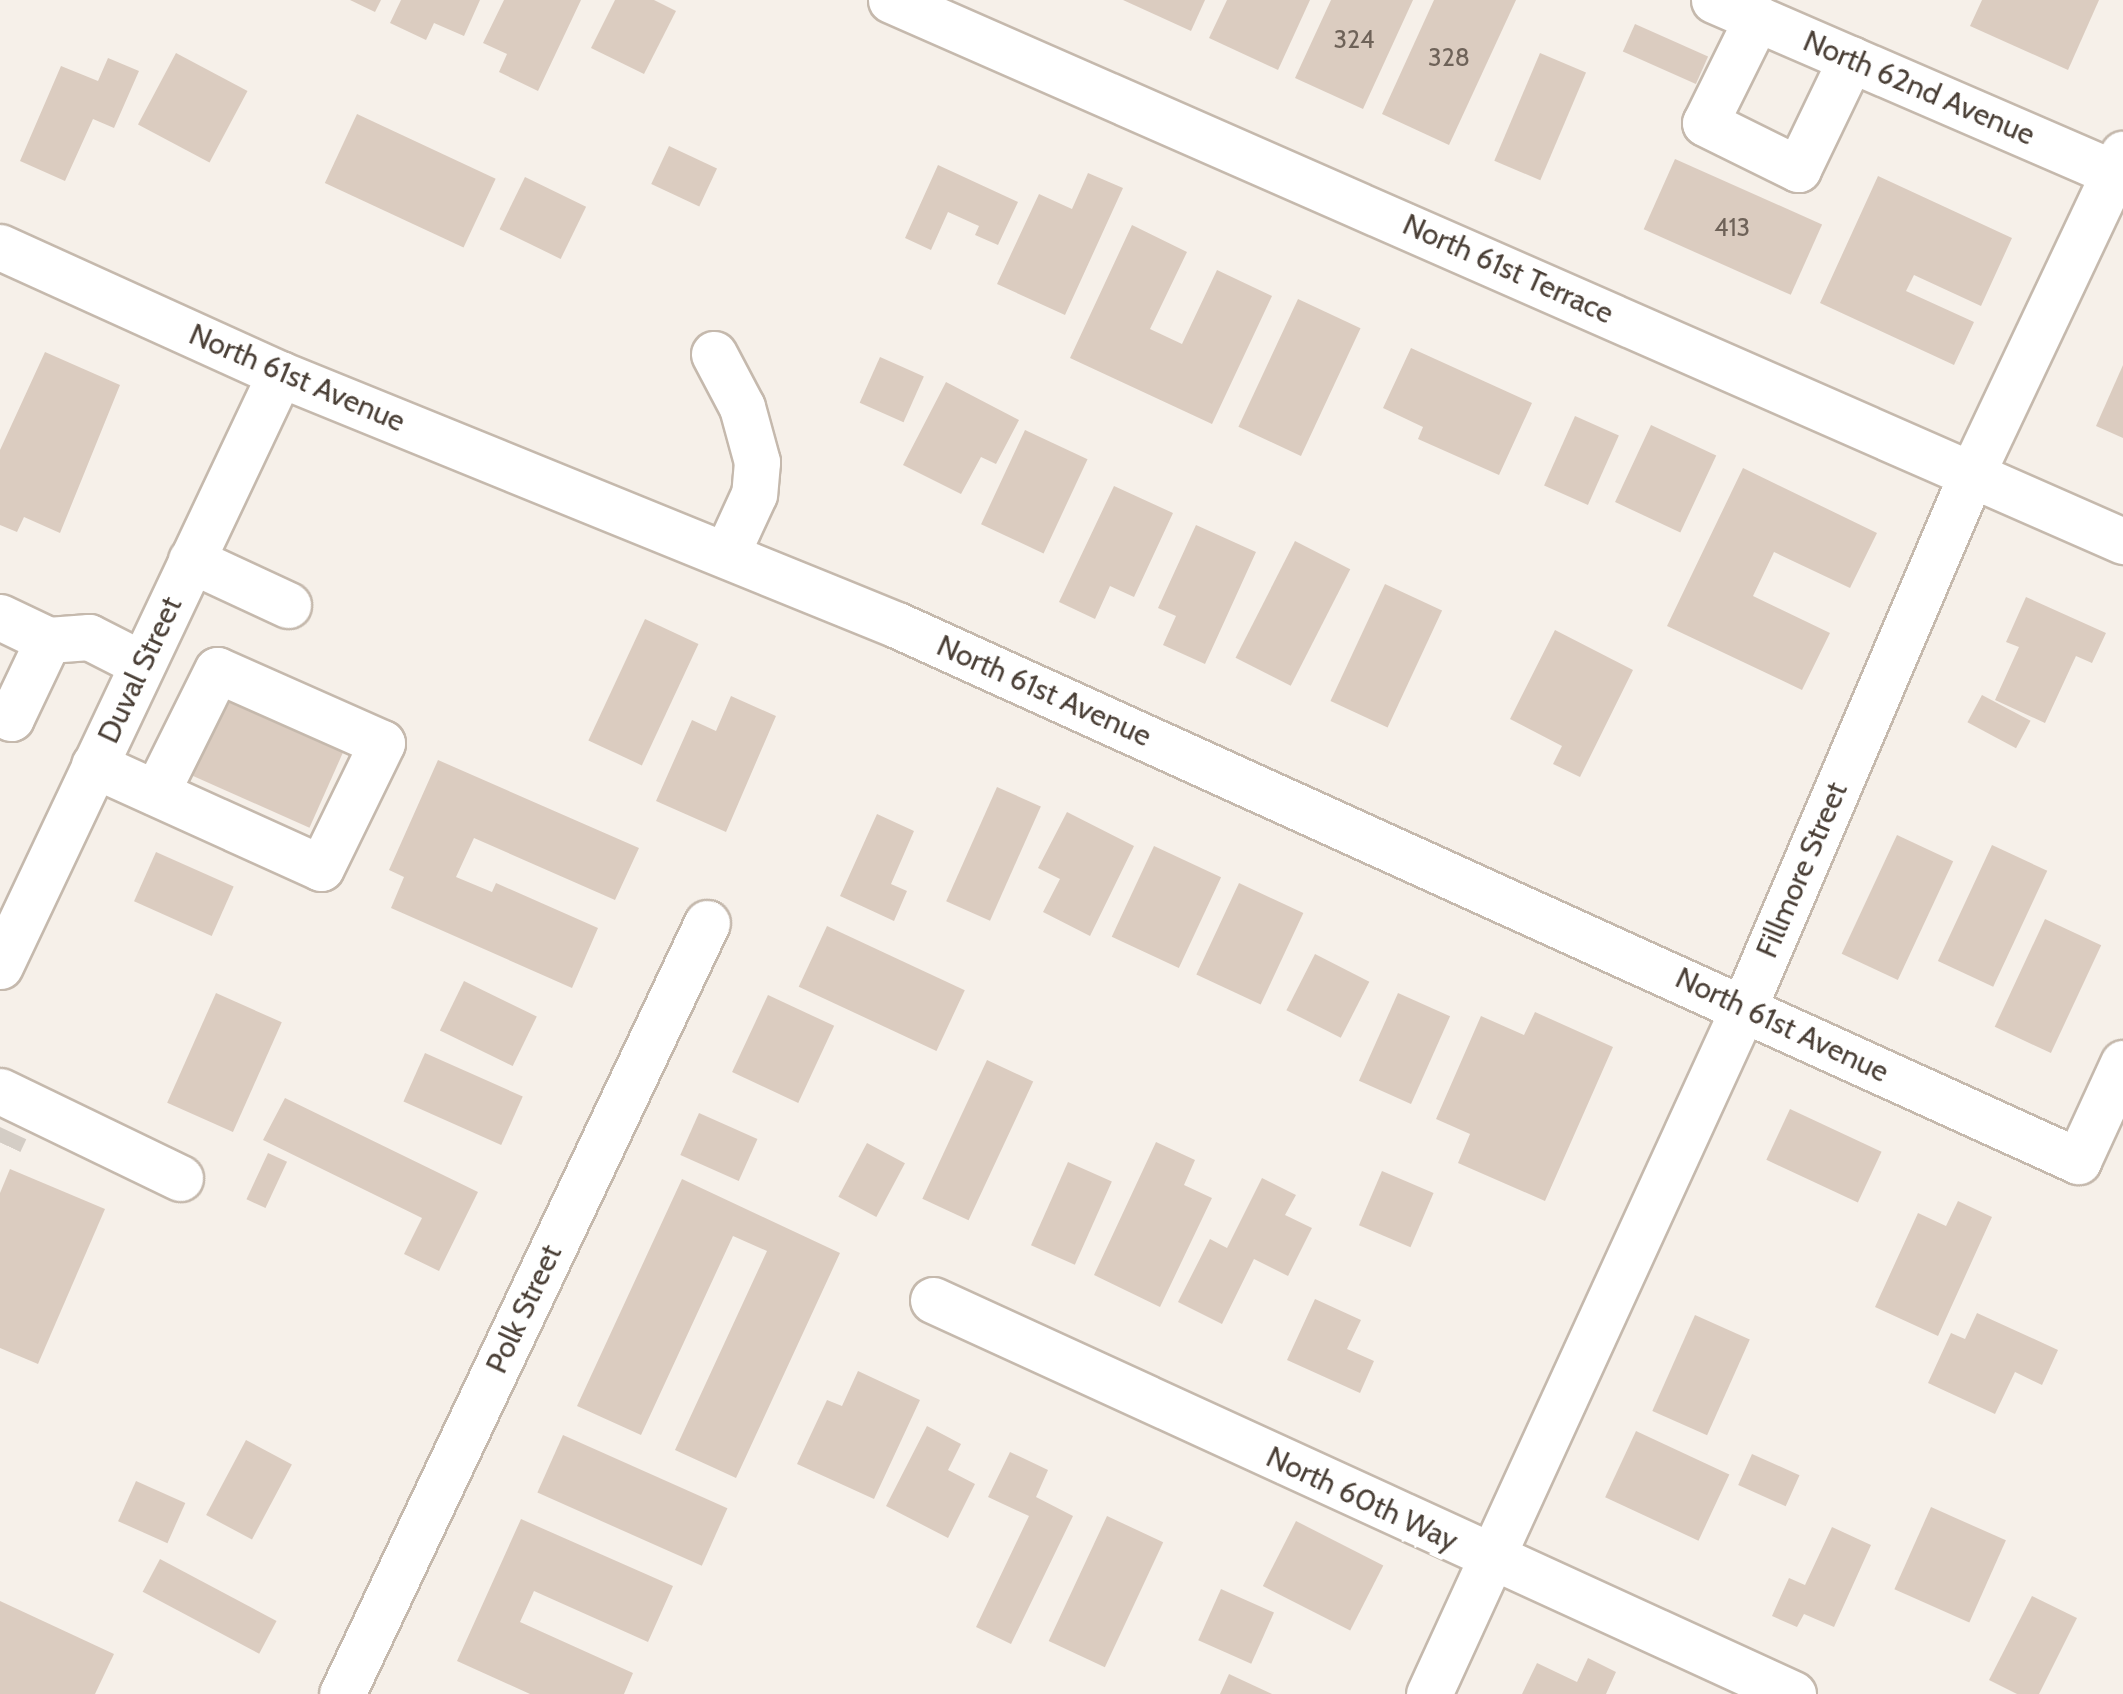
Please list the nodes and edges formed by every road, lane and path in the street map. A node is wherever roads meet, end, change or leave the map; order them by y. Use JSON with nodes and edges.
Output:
{"nodes":[{"id":1,"x":892,"y":0,"type":"edge"},
{"id":2,"x":1714,"y":0,"type":"edge"},
{"id":3,"x":1757,"y":18,"type":"junction"},
{"id":4,"x":1851,"y":59,"type":"junction"},
{"id":5,"x":2120,"y":168,"type":"edge"},
{"id":6,"x":0,"y":247,"type":"edge"},
{"id":7,"x":714,"y":354,"type":"dead end"},
{"id":8,"x":280,"y":374,"type":"junction"},
{"id":9,"x":1973,"y":472,"type":"junction"},
{"id":10,"x":2123,"y":541,"type":"edge"},
{"id":11,"x":726,"y":555,"type":"junction"},
{"id":12,"x":192,"y":560,"type":"junction"},
{"id":13,"x":288,"y":605,"type":"dead end"},
{"id":14,"x":0,"y":617,"type":"edge"},
{"id":15,"x":48,"y":640,"type":"junction"},
{"id":16,"x":142,"y":664,"type":"junction"},
{"id":17,"x":0,"y":712,"type":"edge"},
{"id":18,"x":94,"y":766,"type":"junction"},
{"id":19,"x":156,"y":793,"type":"junction"},
{"id":20,"x":707,"y":923,"type":"dead end"},
{"id":21,"x":0,"y":966,"type":"edge"},
{"id":22,"x":1744,"y":1007,"type":"junction"},
{"id":23,"x":2123,"y":1062,"type":"edge"},
{"id":24,"x":8,"y":1107,"type":"edge"},
{"id":25,"x":180,"y":1178,"type":"dead end"},
{"id":26,"x":933,"y":1300,"type":"dead end"},
{"id":27,"x":1492,"y":1560,"type":"junction"},
{"id":28,"x":342,"y":1694,"type":"edge"},
{"id":29,"x":1429,"y":1694,"type":"edge"},
{"id":30,"x":1792,"y":1694,"type":"edge"}],
"edges":[{"from":1,"to":9,"type":"street","name":"North 61st Terrace"},
{"from":2,"to":3,"type":"street","name":"North 62nd Avenue"},
{"from":3,"to":4,"type":"street","name":"North 62nd Avenue"},
{"from":3,"to":4,"type":"street"},
{"from":4,"to":5,"type":"street","name":"North 62nd Avenue"},
{"from":5,"to":9,"type":"street","name":"Fillmore Street"},
{"from":6,"to":8,"type":"street","name":"North 61st Avenue"},
{"from":7,"to":11,"type":"street"},
{"from":8,"to":11,"type":"street","name":"North 61st Avenue"},
{"from":8,"to":12,"type":"street","name":"Duval Street"},
{"from":9,"to":10,"type":"street","name":"North 61st Terrace"},
{"from":9,"to":22,"type":"street","name":"Fillmore Street"},
{"from":11,"to":22,"type":"street","name":"North 61st Avenue"},
{"from":12,"to":13,"type":"street"},
{"from":12,"to":16,"type":"street","name":"Duval Street"},
{"from":14,"to":15,"type":"street"},
{"from":15,"to":16,"type":"street"},
{"from":15,"to":17,"type":"street"},
{"from":16,"to":18,"type":"street","name":"Duval Street"},
{"from":18,"to":19,"type":"street"},
{"from":18,"to":21,"type":"street","name":"Duval Street"},
{"from":19,"to":19,"type":"street"},
{"from":20,"to":28,"type":"street","name":"Polk Street"},
{"from":22,"to":23,"type":"street","name":"North 61st Avenue"},
{"from":22,"to":27,"type":"street","name":"Fillmore Street"},
{"from":24,"to":25,"type":"street"},
{"from":26,"to":27,"type":"street","name":"North 60th Way"},
{"from":27,"to":29,"type":"street","name":"Fillmore Street"},
{"from":27,"to":30,"type":"street","name":"North 60th Way"}]}
